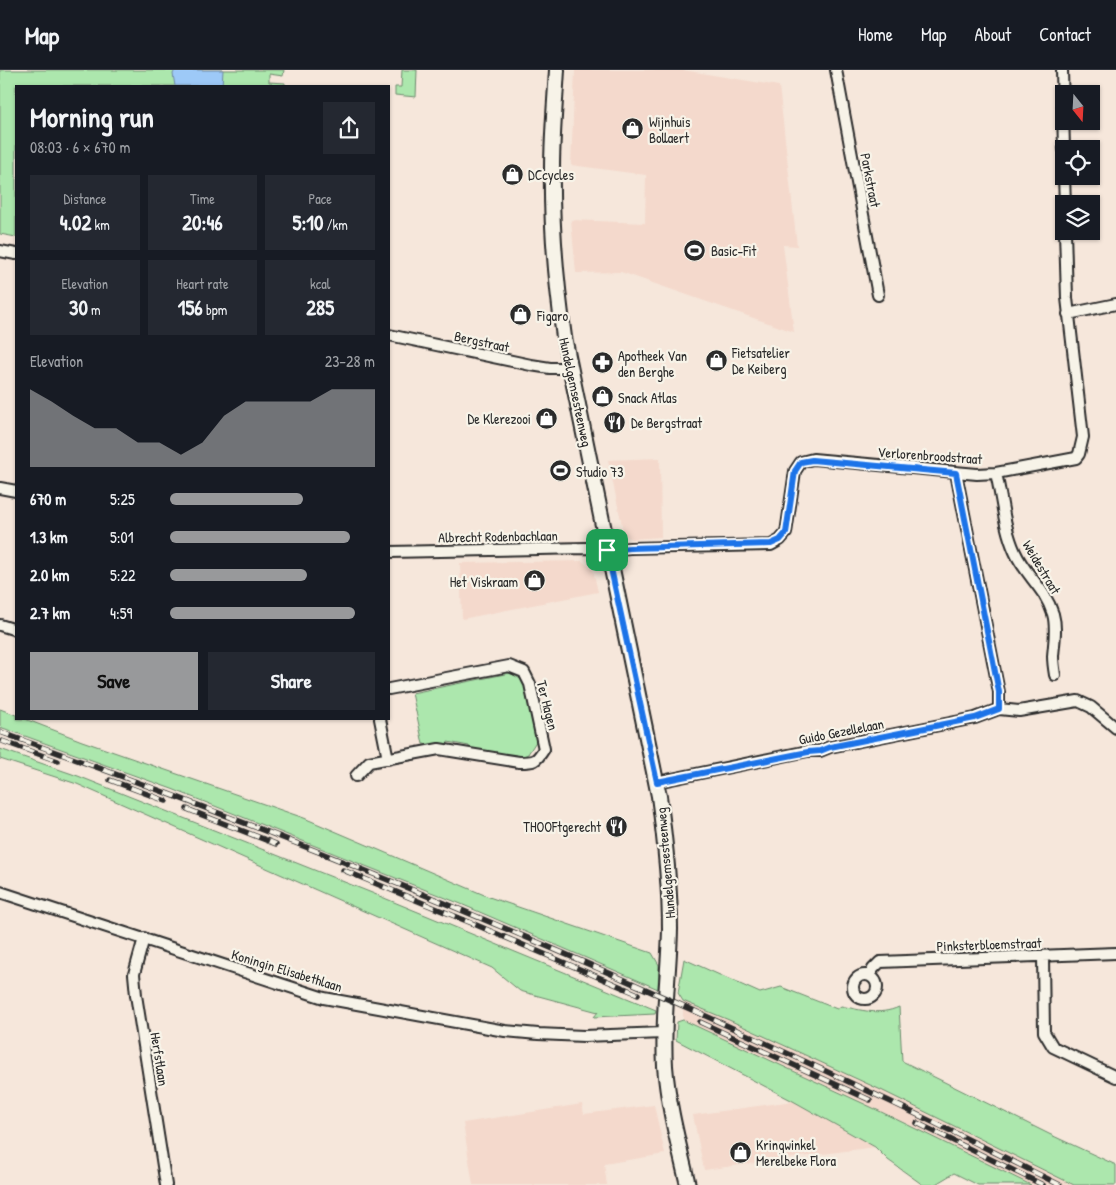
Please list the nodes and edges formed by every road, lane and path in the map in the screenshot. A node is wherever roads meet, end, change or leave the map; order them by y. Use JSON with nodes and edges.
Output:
{"nodes":[{"id":1,"x":557,"y":70,"type":"edge"},
{"id":2,"x":836,"y":70,"type":"edge"},
{"id":3,"x":1062,"y":70,"type":"edge"},
{"id":4,"x":1064,"y":140,"type":"edge"},
{"id":5,"x":1066,"y":240,"type":"edge"},
{"id":6,"x":0,"y":250,"type":"edge"},
{"id":7,"x":15,"y":254,"type":"edge"},
{"id":8,"x":878,"y":295,"type":"dead end"},
{"id":9,"x":1116,"y":304,"type":"edge"},
{"id":10,"x":1068,"y":314,"type":"junction"},
{"id":11,"x":390,"y":334,"type":"edge"},
{"id":12,"x":570,"y":368,"type":"junction"},
{"id":13,"x":956,"y":473,"type":"junction"},
{"id":14,"x":996,"y":473,"type":"junction"},
{"id":15,"x":0,"y":488,"type":"edge"},
{"id":16,"x":15,"y":491,"type":"edge"},
{"id":17,"x":607,"y":550,"type":"junction"},
{"id":18,"x":390,"y":552,"type":"edge"},
{"id":19,"x":0,"y":625,"type":"edge"},
{"id":20,"x":15,"y":630,"type":"edge"},
{"id":21,"x":1054,"y":675,"type":"dead end"},
{"id":22,"x":390,"y":689,"type":"edge"},
{"id":23,"x":999,"y":709,"type":"junction"},
{"id":24,"x":380,"y":720,"type":"edge"},
{"id":25,"x":1116,"y":728,"type":"edge"},
{"id":26,"x":388,"y":758,"type":"junction"},
{"id":27,"x":356,"y":776,"type":"dead end"},
{"id":28,"x":657,"y":782,"type":"junction"},
{"id":29,"x":0,"y":892,"type":"edge"},
{"id":30,"x":144,"y":938,"type":"junction"},
{"id":31,"x":1116,"y":953,"type":"edge"},
{"id":32,"x":1043,"y":956,"type":"junction"},
{"id":33,"x":870,"y":976,"type":"dead end"},
{"id":34,"x":664,"y":1033,"type":"junction"},
{"id":35,"x":1116,"y":1077,"type":"edge"},
{"id":36,"x":166,"y":1185,"type":"edge"},
{"id":37,"x":688,"y":1185,"type":"edge"}],
"edges":[{"from":1,"to":12,"type":"main road","name":"Hundelgemsesteenweg"},
{"from":2,"to":8,"type":"street","name":"Parkstraat"},
{"from":3,"to":4,"type":"street"},
{"from":5,"to":10,"type":"street","name":"Verlorenbroodstraat"},
{"from":6,"to":7,"type":"street"},
{"from":9,"to":10,"type":"street"},
{"from":10,"to":14,"type":"street","name":"Verlorenbroodstraat"},
{"from":11,"to":12,"type":"street","name":"Bergstraat"},
{"from":12,"to":17,"type":"main road","name":"Hundelgemsesteenweg"},
{"from":13,"to":14,"type":"street","name":"Verlorenbroodstraat"},
{"from":13,"to":17,"type":"street","name":"Verlorenbroodstraat"},
{"from":13,"to":23,"type":"street"},
{"from":14,"to":21,"type":"street","name":"Weidestraat"},
{"from":15,"to":16,"type":"street"},
{"from":17,"to":18,"type":"street","name":"Albrecht Rodenbachlaan"},
{"from":17,"to":28,"type":"main road","name":"Hundelgemsesteenweg"},
{"from":19,"to":20,"type":"street"},
{"from":22,"to":26,"type":"street","name":"Ter Hagen"},
{"from":23,"to":25,"type":"street","name":"Guido Gezellelaan"},
{"from":23,"to":28,"type":"street","name":"Guido Gezellelaan"},
{"from":24,"to":26,"type":"street"},
{"from":26,"to":27,"type":"street","name":"Ter Hagen"},
{"from":28,"to":34,"type":"main road","name":"Hundelgemsesteenweg"},
{"from":29,"to":30,"type":"street","name":"Koningin Elisabethlaan"},
{"from":30,"to":34,"type":"street","name":"Koningin Elisabethlaan"},
{"from":30,"to":36,"type":"street","name":"Herfstlaan"},
{"from":31,"to":32,"type":"street","name":"Pinksterbloemstraat"},
{"from":32,"to":33,"type":"street","name":"Pinksterbloemstraat"},
{"from":32,"to":35,"type":"street"},
{"from":34,"to":37,"type":"main road","name":"Hundelgemsesteenweg"}]}
